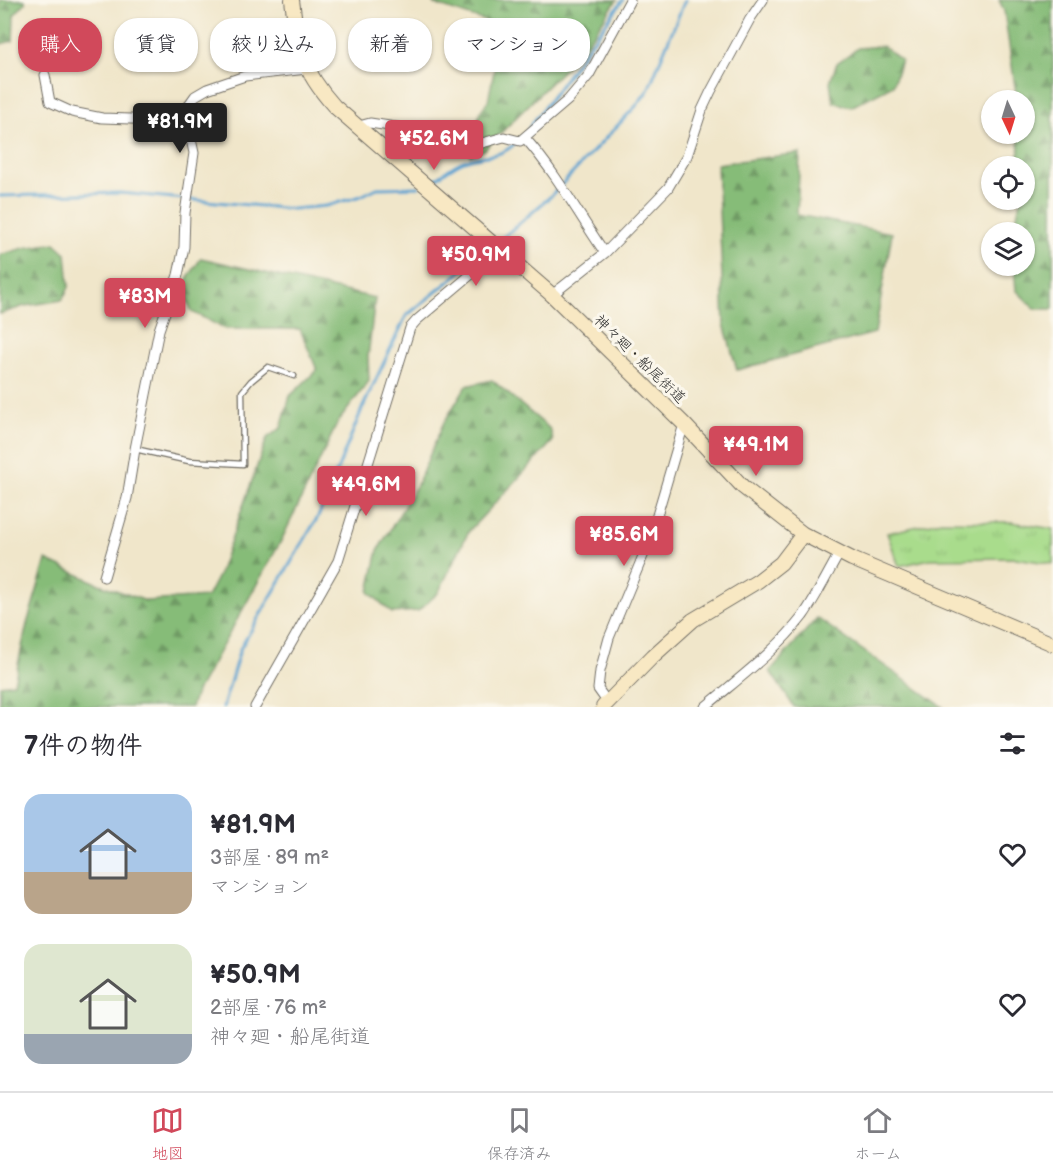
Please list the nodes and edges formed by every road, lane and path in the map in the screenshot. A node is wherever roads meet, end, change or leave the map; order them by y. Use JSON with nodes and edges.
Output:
{"nodes":[{"id":1,"x":292,"y":0,"type":"edge"},
{"id":2,"x":630,"y":0,"type":"edge"},
{"id":3,"x":763,"y":0,"type":"edge"},
{"id":4,"x":294,"y":18,"type":"edge"},
{"id":5,"x":281,"y":72,"type":"edge"},
{"id":6,"x":309,"y":72,"type":"edge"},
{"id":7,"x":45,"y":75,"type":"dead end"},
{"id":8,"x":187,"y":121,"type":"junction"},
{"id":9,"x":359,"y":126,"type":"junction"},
{"id":10,"x":519,"y":139,"type":"junction"},
{"id":11,"x":497,"y":246,"type":"junction"},
{"id":12,"x":605,"y":253,"type":"junction"},
{"id":13,"x":552,"y":295,"type":"junction"},
{"id":14,"x":294,"y":376,"type":"dead end"},
{"id":15,"x":684,"y":424,"type":"junction"},
{"id":16,"x":135,"y":449,"type":"junction"},
{"id":17,"x":803,"y":534,"type":"junction"},
{"id":18,"x":840,"y":552,"type":"junction"},
{"id":19,"x":104,"y":578,"type":"dead end"},
{"id":20,"x":1053,"y":644,"type":"edge"},
{"id":21,"x":606,"y":705,"type":"edge"},
{"id":22,"x":255,"y":707,"type":"edge"},
{"id":23,"x":705,"y":707,"type":"edge"}],
"edges":[{"from":1,"to":4,"type":"street","name":"神々廻・船尾街道"},
{"from":2,"to":10,"type":"street"},
{"from":3,"to":12,"type":"street"},
{"from":5,"to":8,"type":"street"},
{"from":6,"to":9,"type":"street","name":"神々廻・船尾街道"},
{"from":7,"to":8,"type":"street"},
{"from":8,"to":16,"type":"street"},
{"from":9,"to":10,"type":"street"},
{"from":9,"to":11,"type":"street","name":"神々廻・船尾街道"},
{"from":10,"to":12,"type":"street"},
{"from":11,"to":13,"type":"street","name":"神々廻・船尾街道"},
{"from":11,"to":22,"type":"street"},
{"from":12,"to":13,"type":"street"},
{"from":13,"to":15,"type":"street","name":"神々廻・船尾街道"},
{"from":14,"to":16,"type":"lane"},
{"from":15,"to":17,"type":"street","name":"神々廻・船尾街道"},
{"from":15,"to":21,"type":"street"},
{"from":16,"to":19,"type":"street"},
{"from":17,"to":18,"type":"street","name":"神々廻・船尾街道"},
{"from":17,"to":21,"type":"street"},
{"from":18,"to":20,"type":"street","name":"神々廻・船尾街道"},
{"from":18,"to":23,"type":"street"}]}
